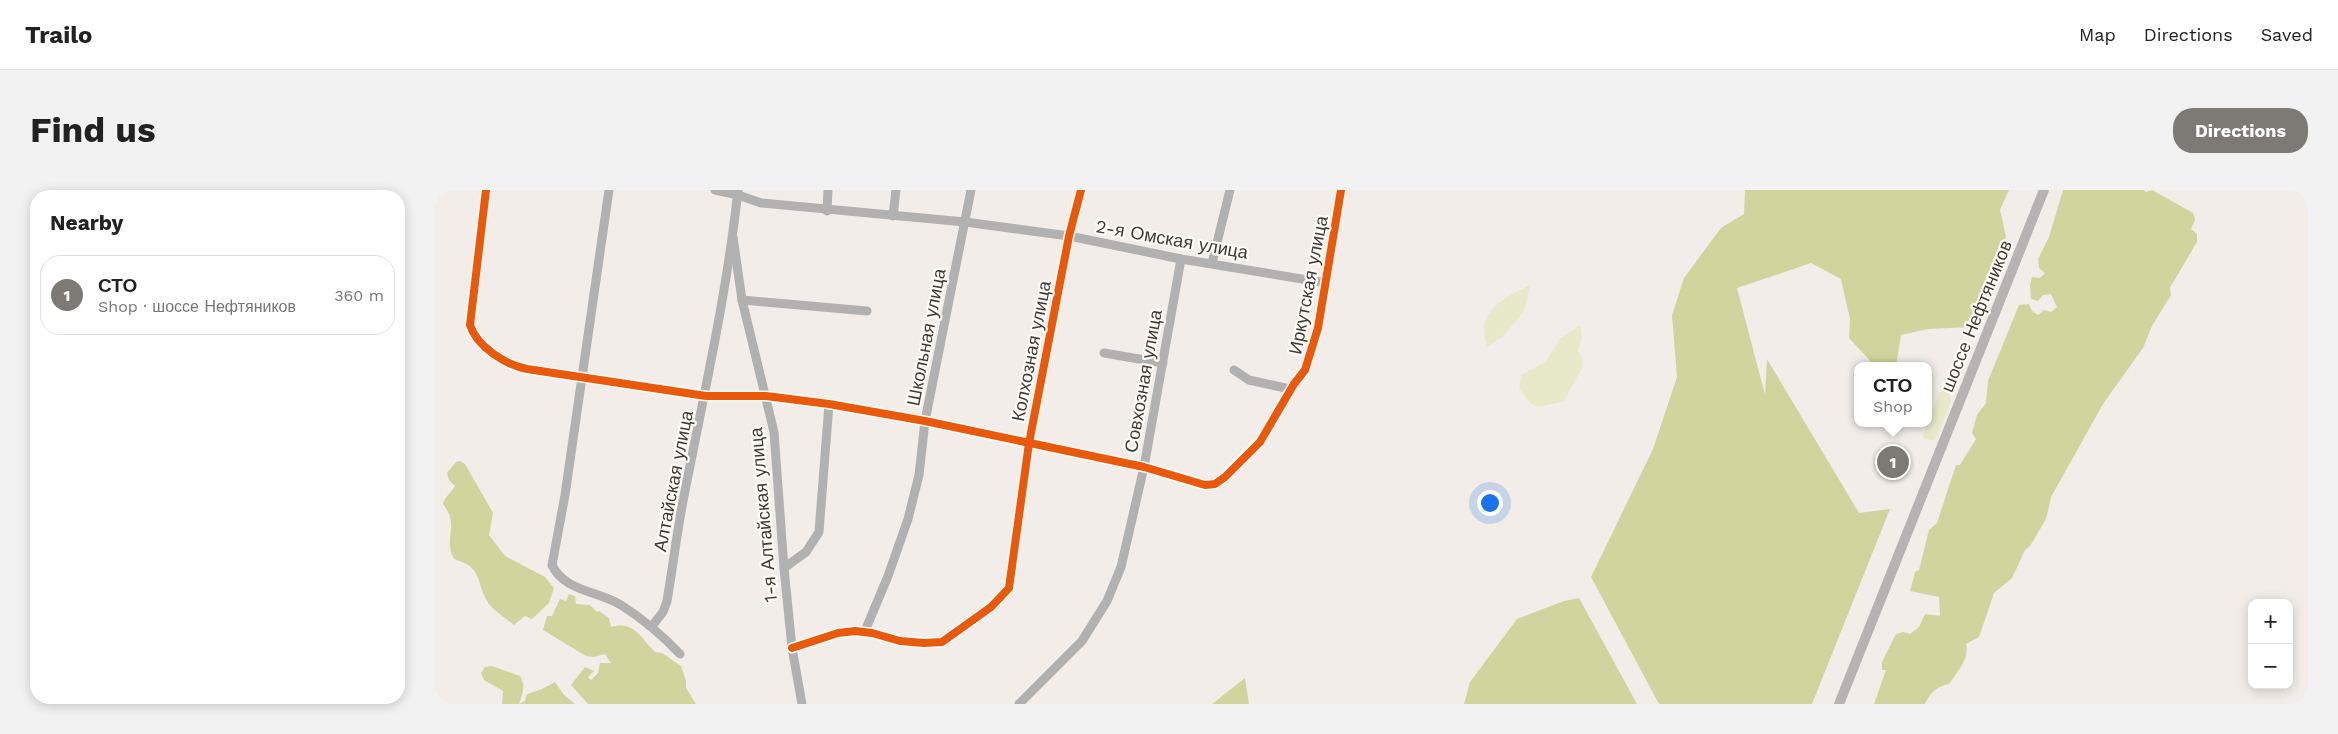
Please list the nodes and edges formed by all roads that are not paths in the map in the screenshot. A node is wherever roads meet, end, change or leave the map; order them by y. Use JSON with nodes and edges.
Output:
{"nodes":[{"id":1,"x":486,"y":190,"type":"edge"},
{"id":2,"x":609,"y":190,"type":"edge"},
{"id":3,"x":715,"y":190,"type":"edge"},
{"id":4,"x":828,"y":190,"type":"edge"},
{"id":5,"x":896,"y":190,"type":"edge"},
{"id":6,"x":971,"y":190,"type":"edge"},
{"id":7,"x":1081,"y":190,"type":"edge"},
{"id":8,"x":1230,"y":190,"type":"edge"},
{"id":9,"x":1341,"y":190,"type":"edge"},
{"id":10,"x":2044,"y":190,"type":"edge"},
{"id":11,"x":738,"y":192,"type":"edge"},
{"id":12,"x":827,"y":211,"type":"junction"},
{"id":13,"x":893,"y":216,"type":"junction"},
{"id":14,"x":965,"y":222,"type":"junction"},
{"id":15,"x":1069,"y":236,"type":"junction"},
{"id":16,"x":733,"y":237,"type":"junction"},
{"id":17,"x":1181,"y":259,"type":"junction"},
{"id":18,"x":1212,"y":263,"type":"junction"},
{"id":19,"x":1326,"y":283,"type":"junction"},
{"id":20,"x":743,"y":300,"type":"junction"},
{"id":21,"x":867,"y":311,"type":"dead end"},
{"id":22,"x":1104,"y":353,"type":"dead end"},
{"id":23,"x":1163,"y":363,"type":"junction"},
{"id":24,"x":1234,"y":370,"type":"dead end"},
{"id":25,"x":583,"y":378,"type":"junction"},
{"id":26,"x":1290,"y":389,"type":"junction"},
{"id":27,"x":706,"y":396,"type":"junction"},
{"id":28,"x":766,"y":396,"type":"junction"},
{"id":29,"x":829,"y":404,"type":"junction"},
{"id":30,"x":925,"y":421,"type":"junction"},
{"id":31,"x":1029,"y":443,"type":"junction"},
{"id":32,"x":1144,"y":467,"type":"junction"},
{"id":33,"x":784,"y":568,"type":"junction"},
{"id":34,"x":652,"y":626,"type":"junction"},
{"id":35,"x":865,"y":631,"type":"junction"},
{"id":36,"x":792,"y":648,"type":"junction"},
{"id":37,"x":680,"y":654,"type":"dead end"},
{"id":38,"x":802,"y":704,"type":"edge"},
{"id":39,"x":1019,"y":704,"type":"edge"},
{"id":40,"x":1839,"y":704,"type":"edge"}],
"edges":[{"from":1,"to":25,"type":"street"},
{"from":2,"to":25,"type":"street"},
{"from":3,"to":11,"type":"street","name":"2-я Омская улица"},
{"from":4,"to":12,"type":"street"},
{"from":5,"to":13,"type":"street"},
{"from":6,"to":14,"type":"street","name":"Школьная улица"},
{"from":7,"to":15,"type":"street","name":"Колхозная улица"},
{"from":8,"to":18,"type":"street"},
{"from":9,"to":19,"type":"street","name":"Иркутская улица"},
{"from":10,"to":40,"type":"main road","name":"шоссе Нефтяников"},
{"from":11,"to":12,"type":"street","name":"2-я Омская улица"},
{"from":11,"to":16,"type":"street","name":"Алтайская улица"},
{"from":12,"to":13,"type":"street","name":"2-я Омская улица"},
{"from":13,"to":14,"type":"street","name":"2-я Омская улица"},
{"from":14,"to":15,"type":"street","name":"2-я Омская улица"},
{"from":14,"to":30,"type":"street","name":"Школьная улица"},
{"from":15,"to":17,"type":"street","name":"2-я Омская улица"},
{"from":15,"to":31,"type":"street","name":"Колхозная улица"},
{"from":16,"to":20,"type":"street","name":"1-я Алтайская улица"},
{"from":16,"to":27,"type":"street","name":"Алтайская улица"},
{"from":17,"to":18,"type":"street","name":"2-я Омская улица"},
{"from":17,"to":23,"type":"street","name":"Совхозная улица"},
{"from":18,"to":19,"type":"street","name":"2-я Омская улица"},
{"from":19,"to":26,"type":"street","name":"Иркутская улица"},
{"from":20,"to":21,"type":"street"},
{"from":20,"to":28,"type":"street","name":"1-я Алтайская улица"},
{"from":22,"to":23,"type":"street"},
{"from":23,"to":32,"type":"street","name":"Совхозная улица"},
{"from":24,"to":26,"type":"street"},
{"from":25,"to":27,"type":"street"},
{"from":25,"to":34,"type":"street"},
{"from":26,"to":32,"type":"street","name":"Иркутская улица"},
{"from":27,"to":28,"type":"street"},
{"from":27,"to":34,"type":"street","name":"Алтайская улица"},
{"from":28,"to":29,"type":"street"},
{"from":28,"to":33,"type":"street","name":"1-я Алтайская улица"},
{"from":29,"to":30,"type":"street"},
{"from":29,"to":33,"type":"street"},
{"from":30,"to":31,"type":"street"},
{"from":30,"to":35,"type":"street","name":"Школьная улица"},
{"from":31,"to":32,"type":"street"},
{"from":31,"to":35,"type":"street","name":"Колхозная улица"},
{"from":32,"to":39,"type":"street","name":"Совхозная улица"},
{"from":33,"to":36,"type":"street","name":"1-я Алтайская улица"},
{"from":34,"to":37,"type":"street"},
{"from":35,"to":36,"type":"street"},
{"from":36,"to":38,"type":"street","name":"1-я Алтайская улица"}]}
